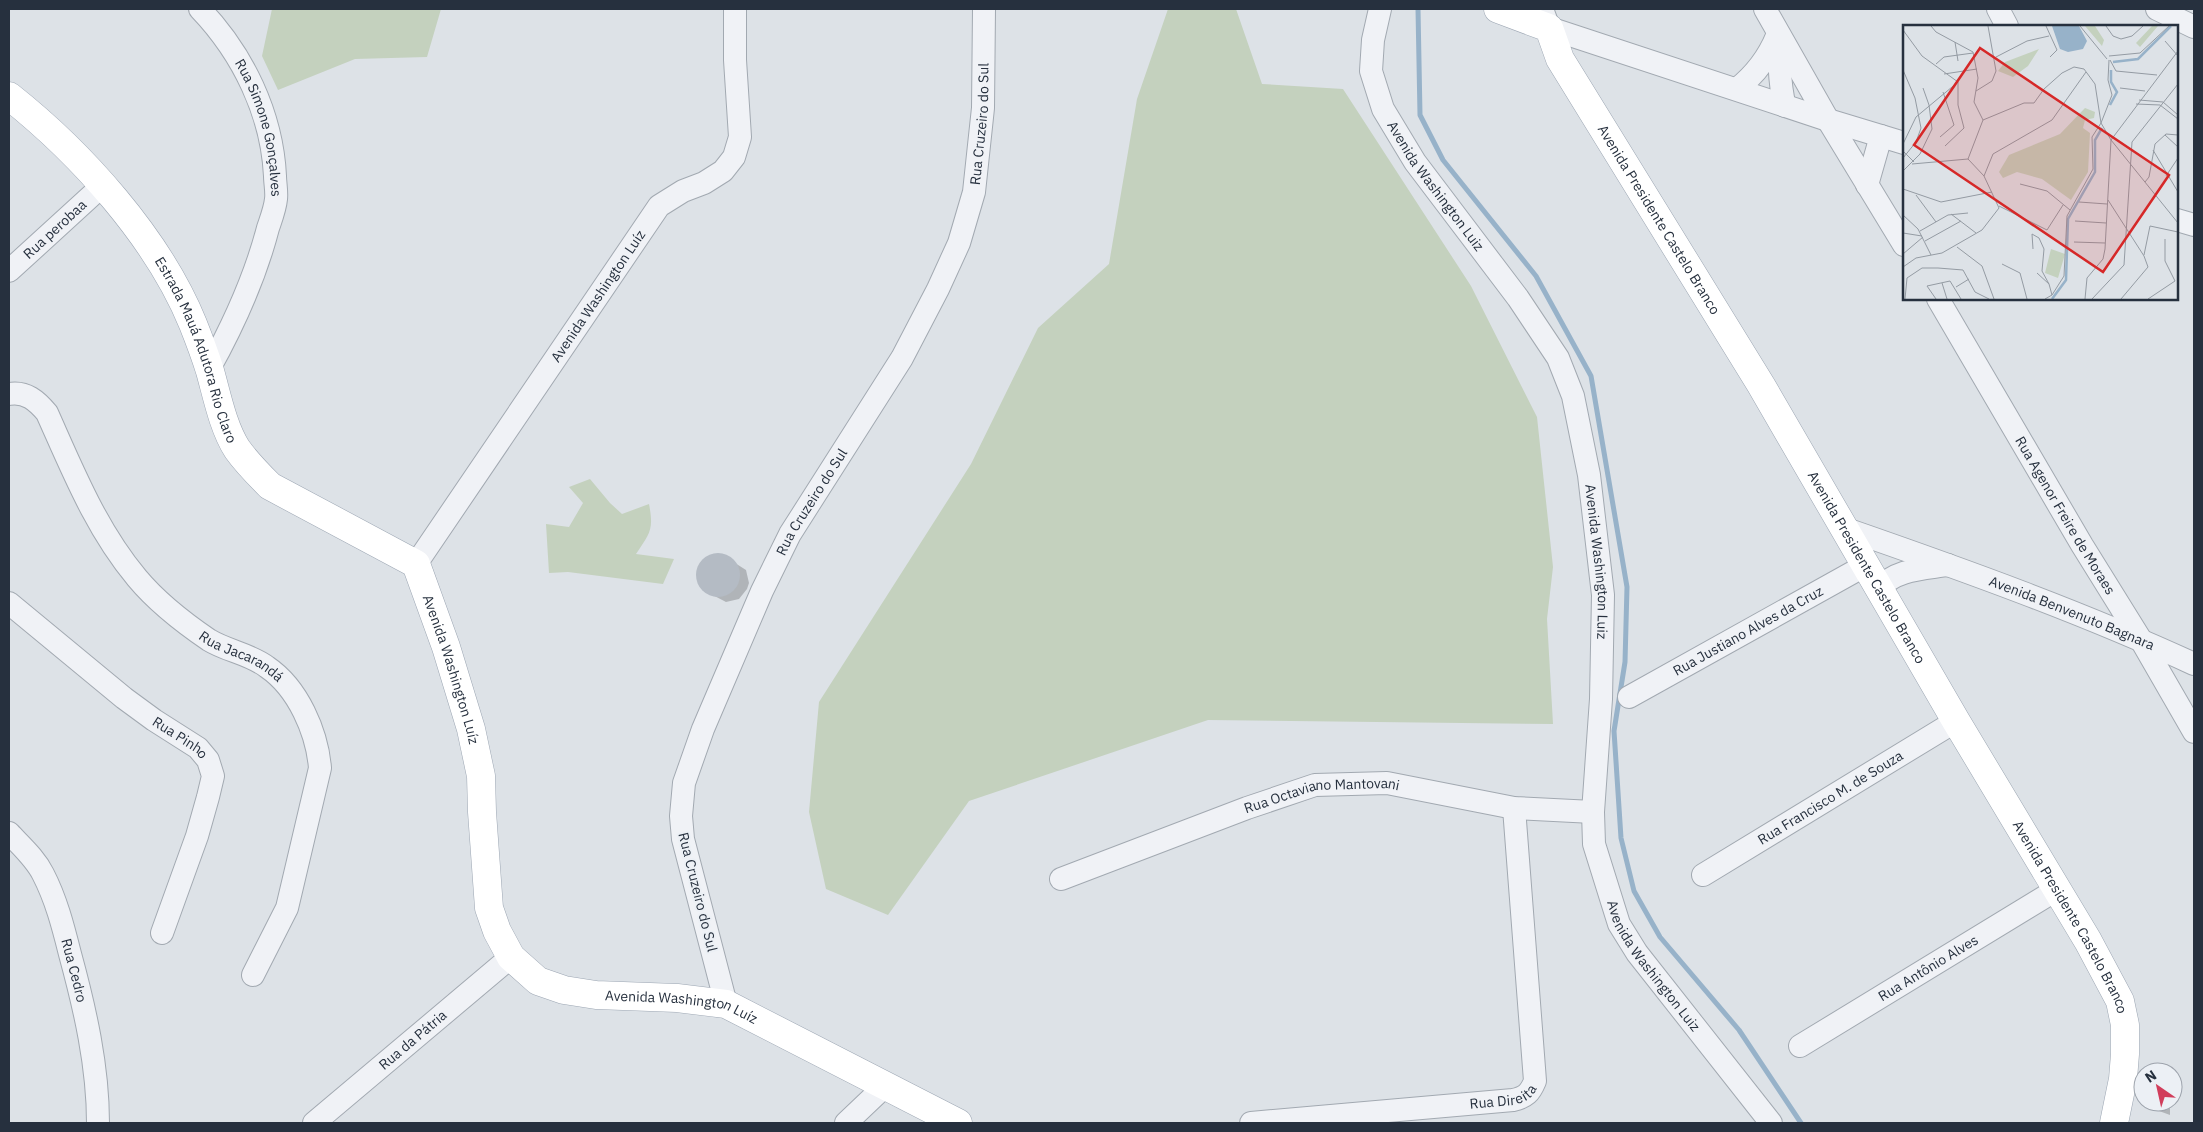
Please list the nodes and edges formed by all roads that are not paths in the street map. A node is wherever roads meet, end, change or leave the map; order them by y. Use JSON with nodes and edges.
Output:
{"nodes":[{"id":1,"x":200,"y":9,"type":"edge"},
{"id":2,"x":735,"y":9,"type":"edge"},
{"id":3,"x":984,"y":9,"type":"edge"},
{"id":4,"x":1380,"y":9,"type":"edge"},
{"id":5,"x":1498,"y":9,"type":"edge"},
{"id":6,"x":1998,"y":9,"type":"edge"},
{"id":7,"x":2157,"y":9,"type":"edge"},
{"id":8,"x":1545,"y":18,"type":"edge"},
{"id":9,"x":2185,"y":19,"type":"edge"},
{"id":10,"x":1773,"y":23,"type":"edge"},
{"id":11,"x":2007,"y":25,"type":"edge"},
{"id":12,"x":1737,"y":89,"type":"junction"},
{"id":13,"x":9,"y":96,"type":"edge"},
{"id":14,"x":1785,"y":106,"type":"junction"},
{"id":15,"x":1828,"y":120,"type":"junction"},
{"id":16,"x":1881,"y":136,"type":"junction"},
{"id":17,"x":1903,"y":143,"type":"edge"},
{"id":18,"x":1867,"y":185,"type":"junction"},
{"id":19,"x":102,"y":186,"type":"junction"},
{"id":20,"x":2178,"y":220,"type":"edge"},
{"id":21,"x":2194,"y":225,"type":"edge"},
{"id":22,"x":1903,"y":243,"type":"edge"},
{"id":23,"x":9,"y":271,"type":"edge"},
{"id":24,"x":1939,"y":300,"type":"edge"},
{"id":25,"x":209,"y":369,"type":"junction"},
{"id":26,"x":10,"y":397,"type":"edge"},
{"id":27,"x":1846,"y":529,"type":"junction"},
{"id":28,"x":416,"y":564,"type":"junction"},
{"id":29,"x":1949,"y":564,"type":"junction"},
{"id":30,"x":1866,"y":565,"type":"junction"},
{"id":31,"x":1879,"y":589,"type":"junction"},
{"id":32,"x":9,"y":603,"type":"edge"},
{"id":33,"x":2141,"y":640,"type":"junction"},
{"id":34,"x":2194,"y":664,"type":"edge"},
{"id":35,"x":1629,"y":697,"type":"dead end"},
{"id":36,"x":1956,"y":721,"type":"junction"},
{"id":37,"x":2194,"y":732,"type":"edge"},
{"id":38,"x":1514,"y":808,"type":"junction"},
{"id":39,"x":1593,"y":812,"type":"junction"},
{"id":40,"x":9,"y":833,"type":"edge"},
{"id":41,"x":1703,"y":875,"type":"dead end"},
{"id":42,"x":1061,"y":878,"type":"dead end"},
{"id":43,"x":2056,"y":890,"type":"junction"},
{"id":44,"x":162,"y":933,"type":"dead end"},
{"id":45,"x":511,"y":957,"type":"junction"},
{"id":46,"x":253,"y":975,"type":"dead end"},
{"id":47,"x":726,"y":1004,"type":"junction"},
{"id":48,"x":1800,"y":1046,"type":"dead end"},
{"id":49,"x":886,"y":1085,"type":"junction"},
{"id":50,"x":98,"y":1123,"type":"edge"},
{"id":51,"x":314,"y":1123,"type":"edge"},
{"id":52,"x":846,"y":1123,"type":"edge"},
{"id":53,"x":958,"y":1123,"type":"edge"},
{"id":54,"x":1251,"y":1123,"type":"edge"},
{"id":55,"x":1771,"y":1123,"type":"edge"},
{"id":56,"x":2114,"y":1123,"type":"edge"}],
"edges":[{"from":1,"to":25,"type":"street","name":"Rua Simone Gonçalves"},
{"from":2,"to":28,"type":"street","name":"Avenida Washington Luíz"},
{"from":3,"to":47,"type":"street","name":"Rua Cruzeiro do Sul"},
{"from":4,"to":39,"type":"street","name":"Avenida Washington Luiz"},
{"from":5,"to":8,"type":"main road"},
{"from":6,"to":11,"type":"street"},
{"from":7,"to":9,"type":"street"},
{"from":8,"to":12,"type":"street"},
{"from":8,"to":27,"type":"main road","name":"Avenida Presidente Castelo Branco"},
{"from":10,"to":12,"type":"street"},
{"from":10,"to":14,"type":"street"},
{"from":10,"to":15,"type":"street"},
{"from":12,"to":14,"type":"street"},
{"from":13,"to":19,"type":"main road","name":"Estrada Mauá Adutora Rio Claro"},
{"from":14,"to":15,"type":"street"},
{"from":15,"to":16,"type":"street"},
{"from":15,"to":18,"type":"street"},
{"from":16,"to":17,"type":"street"},
{"from":16,"to":18,"type":"street"},
{"from":18,"to":22,"type":"street"},
{"from":19,"to":23,"type":"street","name":"Rua perobaa"},
{"from":19,"to":25,"type":"main road","name":"Estrada Mauá Adutora Rio Claro"},
{"from":20,"to":21,"type":"street"},
{"from":24,"to":33,"type":"street","name":"Rua Agenor Freire de Moraes"},
{"from":25,"to":28,"type":"main road","name":"Estrada Mauá Adutora Rio Claro"},
{"from":26,"to":46,"type":"street","name":"Rua Jacarandá"},
{"from":27,"to":29,"type":"street","name":"Avenida Benvenuto Bagnara"},
{"from":27,"to":30,"type":"main road","name":"Avenida Presidente Castelo Branco"},
{"from":28,"to":45,"type":"main road","name":"Avenida Washington Luíz"},
{"from":29,"to":31,"type":"street"},
{"from":29,"to":33,"type":"street","name":"Avenida Benvenuto Bagnara"},
{"from":30,"to":31,"type":"main road","name":"Avenida Presidente Castelo Branco"},
{"from":30,"to":35,"type":"street","name":"Rua Justiano Alves da Cruz"},
{"from":31,"to":36,"type":"main road","name":"Avenida Presidente Castelo Branco"},
{"from":32,"to":44,"type":"street","name":"Rua Pinho"},
{"from":33,"to":34,"type":"street","name":"Avenida Benvenuto Bagnara"},
{"from":33,"to":37,"type":"street","name":"Rua Agenor Freire de Moraes"},
{"from":36,"to":41,"type":"street","name":"Rua Francisco M. de Souza"},
{"from":36,"to":43,"type":"main road","name":"Avenida Presidente Castelo Branco"},
{"from":38,"to":39,"type":"street","name":"Rua Octaviano Mantovani"},
{"from":38,"to":42,"type":"street","name":"Rua Octaviano Mantovani"},
{"from":38,"to":54,"type":"street","name":"Rua Direita"},
{"from":39,"to":55,"type":"street","name":"Avenida Washington Luiz"},
{"from":40,"to":50,"type":"street","name":"Rua Cedro"},
{"from":43,"to":48,"type":"street","name":"Rua Antônio Alves"},
{"from":43,"to":56,"type":"main road","name":"Avenida Presidente Castelo Branco"},
{"from":45,"to":47,"type":"main road","name":"Avenida Washington Luíz"},
{"from":45,"to":51,"type":"street","name":"Rua da Pátria"},
{"from":47,"to":49,"type":"main road","name":"Avenida Washington Luíz"},
{"from":49,"to":52,"type":"street"},
{"from":49,"to":53,"type":"main road","name":"Avenida Washington Luíz"}]}
